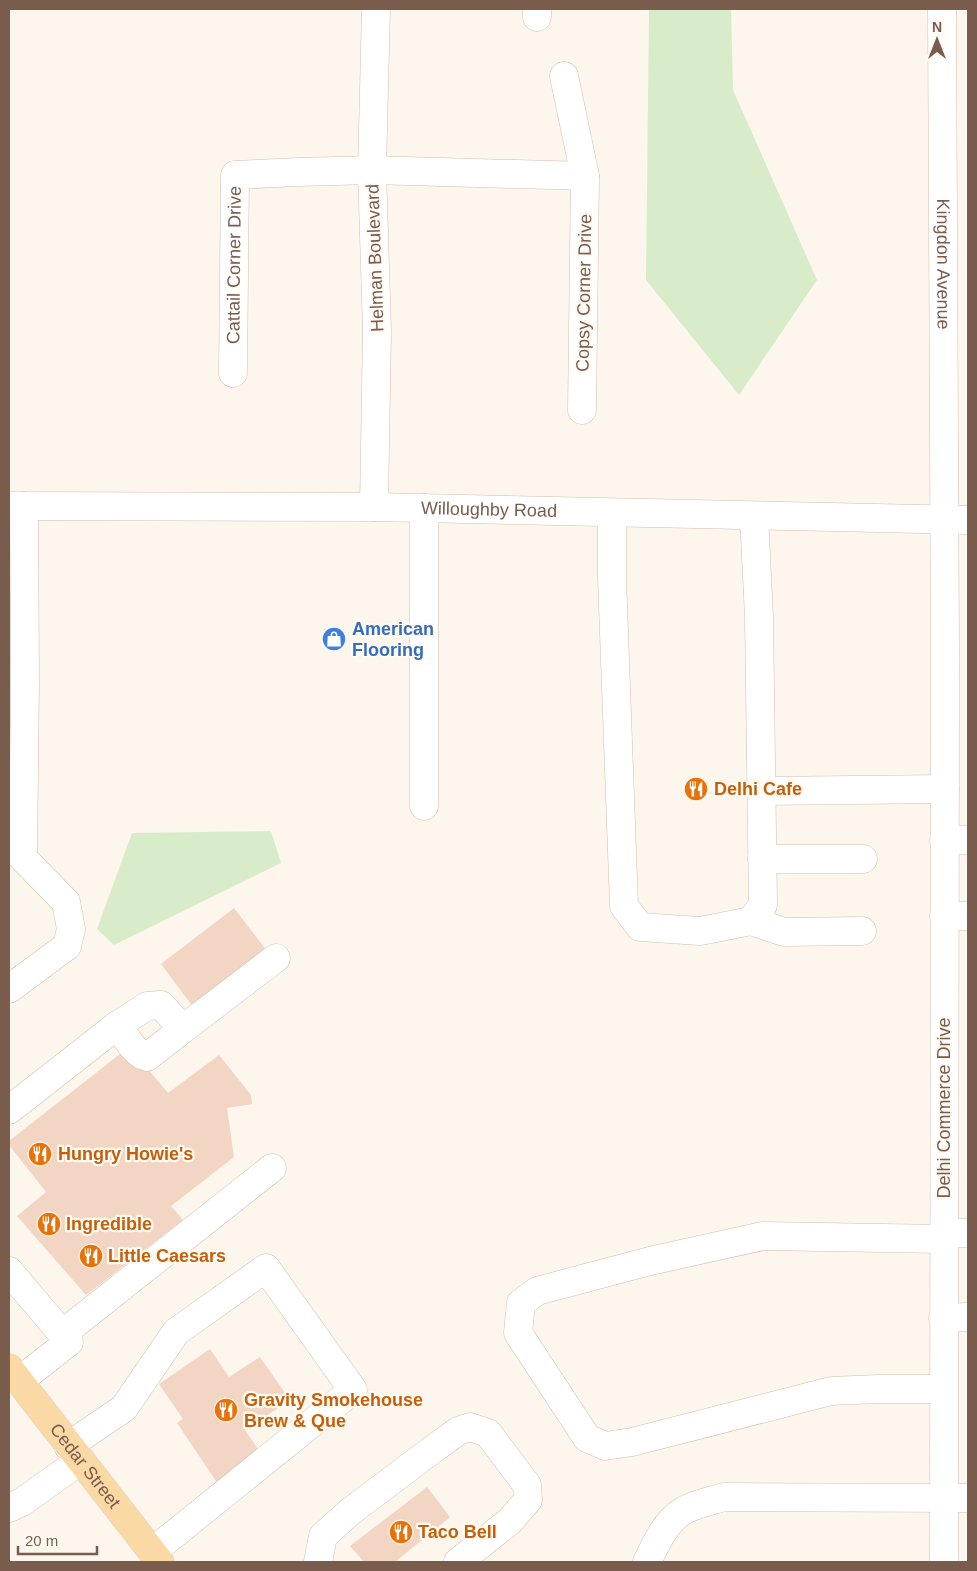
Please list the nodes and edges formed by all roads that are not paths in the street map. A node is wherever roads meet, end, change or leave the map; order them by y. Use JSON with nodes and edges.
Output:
{"nodes":[{"id":1,"x":376,"y":9,"type":"edge"},
{"id":2,"x":942,"y":9,"type":"edge"},
{"id":3,"x":564,"y":76,"type":"dead end"},
{"id":4,"x":372,"y":170,"type":"junction"},
{"id":5,"x":585,"y":176,"type":"junction"},
{"id":6,"x":232,"y":374,"type":"dead end"},
{"id":7,"x":582,"y":410,"type":"dead end"},
{"id":8,"x":17,"y":506,"type":"edge"},
{"id":9,"x":374,"y":507,"type":"junction"},
{"id":10,"x":424,"y":508,"type":"junction"},
{"id":11,"x":612,"y":513,"type":"junction"},
{"id":12,"x":754,"y":516,"type":"junction"},
{"id":13,"x":956,"y":520,"type":"edge"},
{"id":14,"x":945,"y":654,"type":"joint"},
{"id":15,"x":945,"y":789,"type":"junction"},
{"id":16,"x":761,"y":791,"type":"junction"},
{"id":17,"x":424,"y":806,"type":"dead end"},
{"id":18,"x":956,"y":840,"type":"edge"},
{"id":19,"x":16,"y":852,"type":"edge"},
{"id":20,"x":863,"y":858,"type":"dead end"},
{"id":21,"x":762,"y":860,"type":"junction"},
{"id":22,"x":956,"y":916,"type":"edge"},
{"id":23,"x":751,"y":921,"type":"junction"},
{"id":24,"x":862,"y":930,"type":"dead end"},
{"id":25,"x":276,"y":958,"type":"dead end"},
{"id":26,"x":9,"y":989,"type":"edge"},
{"id":27,"x":956,"y":995,"type":"edge"},
{"id":28,"x":118,"y":1025,"type":"junction"},
{"id":29,"x":183,"y":1029,"type":"junction"},
{"id":30,"x":9,"y":1110,"type":"edge"},
{"id":31,"x":272,"y":1168,"type":"dead end"},
{"id":32,"x":952,"y":1235,"type":"edge"},
{"id":33,"x":9,"y":1271,"type":"edge"},
{"id":34,"x":956,"y":1318,"type":"edge"},
{"id":35,"x":62,"y":1334,"type":"junction"},
{"id":36,"x":14,"y":1375,"type":"edge"},
{"id":37,"x":943,"y":1389,"type":"junction"},
{"id":38,"x":74,"y":1453,"type":"junction"},
{"id":39,"x":955,"y":1498,"type":"edge"},
{"id":40,"x":9,"y":1508,"type":"edge"},
{"id":41,"x":158,"y":1560,"type":"edge"},
{"id":42,"x":318,"y":1562,"type":"edge"},
{"id":43,"x":458,"y":1562,"type":"edge"},
{"id":44,"x":647,"y":1562,"type":"edge"},
{"id":45,"x":944,"y":1562,"type":"edge"}],
"edges":[{"from":1,"to":4,"type":"street","name":"Helman Boulevard"},
{"from":2,"to":13,"type":"street","name":"Kingdon Avenue"},
{"from":3,"to":5,"type":"street","name":"Copsy Corner Drive"},
{"from":4,"to":5,"type":"street"},
{"from":4,"to":6,"type":"street","name":"Cattail Corner Drive"},
{"from":4,"to":9,"type":"street","name":"Helman Boulevard"},
{"from":5,"to":7,"type":"street","name":"Copsy Corner Drive"},
{"from":8,"to":9,"type":"street","name":"Willoughby Road"},
{"from":8,"to":19,"type":"street"},
{"from":9,"to":10,"type":"street","name":"Willoughby Road"},
{"from":10,"to":11,"type":"street","name":"Willoughby Road"},
{"from":10,"to":17,"type":"street"},
{"from":11,"to":12,"type":"street","name":"Willoughby Road"},
{"from":11,"to":23,"type":"street"},
{"from":12,"to":13,"type":"street","name":"Willoughby Road"},
{"from":12,"to":16,"type":"street"},
{"from":13,"to":14,"type":"street","name":"Kingdon Avenue"},
{"from":14,"to":15,"type":"street","name":"Delhi Commerce Drive"},
{"from":15,"to":16,"type":"street"},
{"from":15,"to":18,"type":"street","name":"Delhi Commerce Drive"},
{"from":16,"to":21,"type":"street"},
{"from":18,"to":22,"type":"street","name":"Delhi Commerce Drive"},
{"from":19,"to":26,"type":"street"},
{"from":20,"to":21,"type":"street"},
{"from":21,"to":23,"type":"street"},
{"from":22,"to":27,"type":"street","name":"Delhi Commerce Drive"},
{"from":23,"to":24,"type":"street"},
{"from":25,"to":29,"type":"street"},
{"from":27,"to":32,"type":"street","name":"Delhi Commerce Drive"},
{"from":28,"to":29,"type":"street"},
{"from":28,"to":29,"type":"street"},
{"from":28,"to":30,"type":"street"},
{"from":31,"to":35,"type":"street"},
{"from":32,"to":34,"type":"street","name":"Delhi Commerce Drive"},
{"from":32,"to":37,"type":"street"},
{"from":33,"to":35,"type":"street"},
{"from":34,"to":37,"type":"street","name":"Delhi Commerce Drive"},
{"from":35,"to":36,"type":"street"},
{"from":36,"to":38,"type":"main road","name":"Cedar Street"},
{"from":37,"to":39,"type":"street","name":"Delhi Commerce Drive"},
{"from":38,"to":40,"type":"street"},
{"from":38,"to":41,"type":"main road","name":"Cedar Street"},
{"from":38,"to":41,"type":"street"},
{"from":39,"to":44,"type":"street"},
{"from":39,"to":45,"type":"street","name":"Delhi Commerce Drive"},
{"from":42,"to":43,"type":"street"}]}
